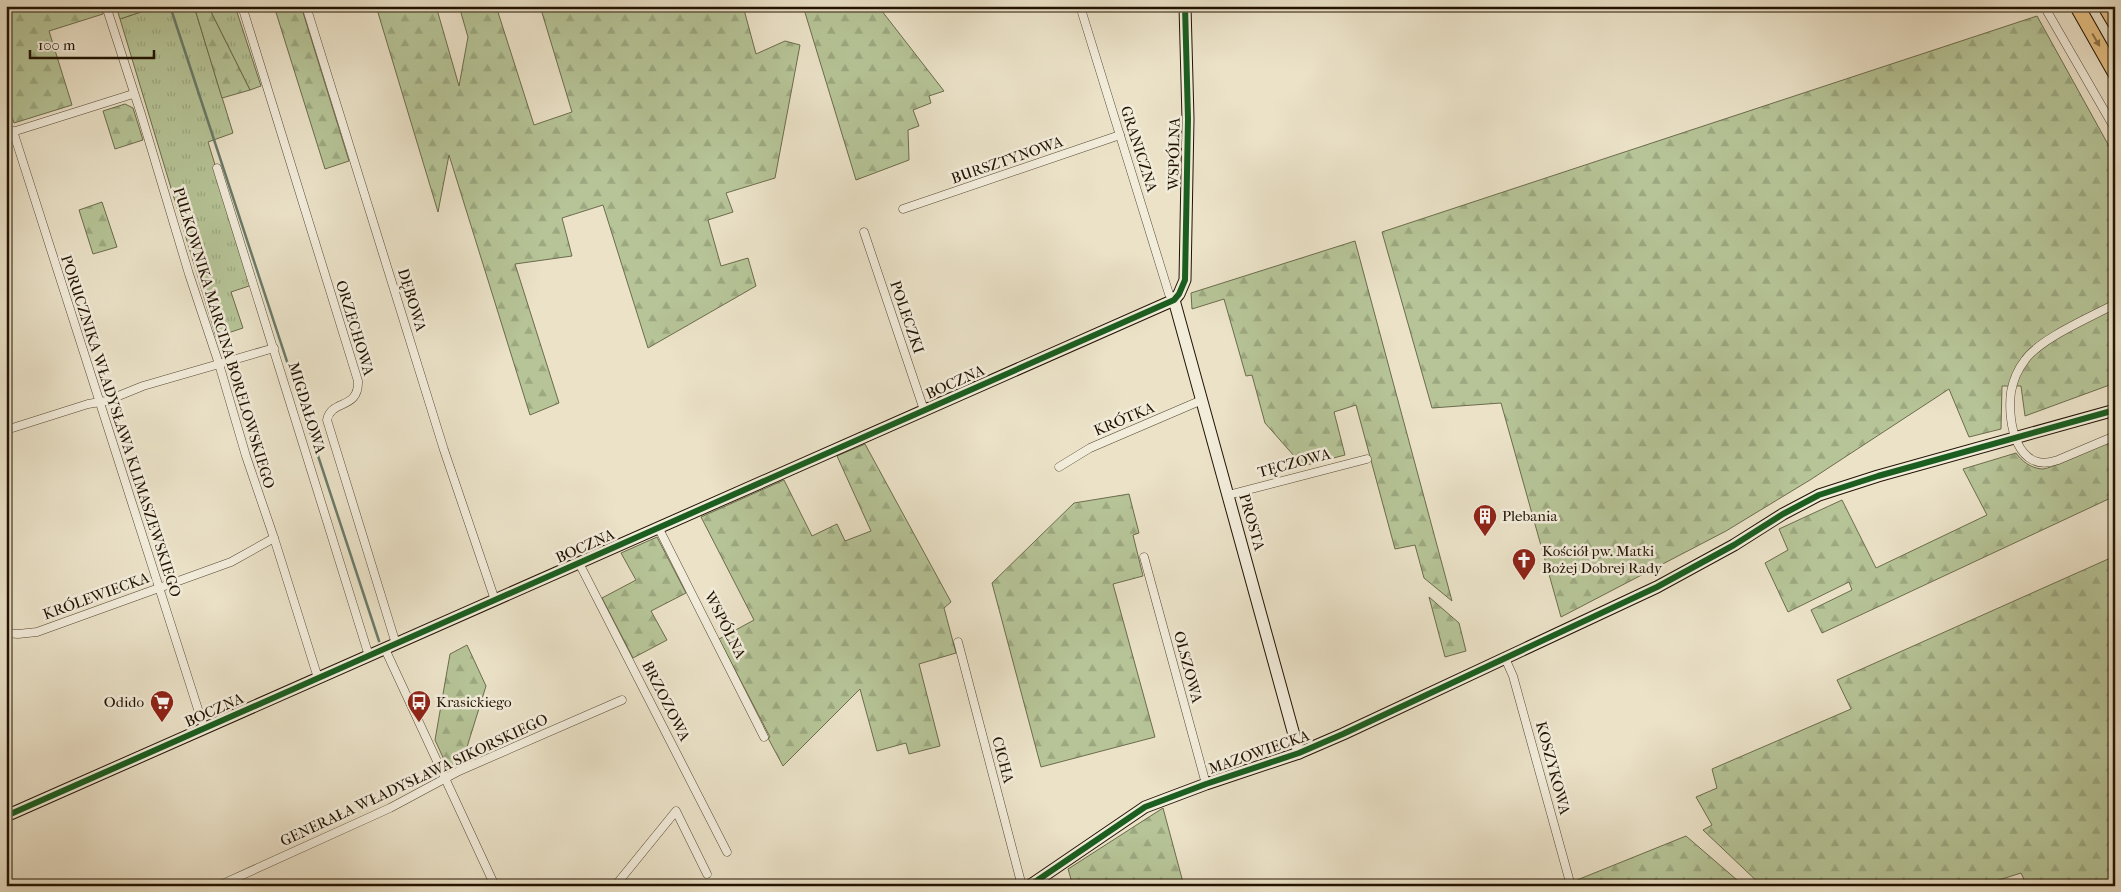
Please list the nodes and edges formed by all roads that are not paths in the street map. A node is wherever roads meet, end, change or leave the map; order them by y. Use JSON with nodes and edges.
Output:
{"nodes":[{"id":1,"x":106,"y":6,"type":"edge"},
{"id":2,"x":242,"y":6,"type":"edge"},
{"id":3,"x":306,"y":6,"type":"edge"},
{"id":4,"x":1080,"y":6,"type":"edge"},
{"id":5,"x":1185,"y":6,"type":"edge"},
{"id":6,"x":2044,"y":6,"type":"edge"},
{"id":7,"x":2077,"y":6,"type":"edge"},
{"id":8,"x":2105,"y":6,"type":"edge"},
{"id":9,"x":2115,"y":23,"type":"edge"},
{"id":10,"x":2115,"y":74,"type":"edge"},
{"id":11,"x":133,"y":94,"type":"junction"},
{"id":12,"x":2115,"y":129,"type":"edge"},
{"id":13,"x":10,"y":132,"type":"edge"},
{"id":14,"x":1120,"y":134,"type":"junction"},
{"id":15,"x":217,"y":168,"type":"dead end"},
{"id":16,"x":903,"y":209,"type":"dead end"},
{"id":17,"x":864,"y":232,"type":"dead end"},
{"id":18,"x":1174,"y":300,"type":"junction"},
{"id":19,"x":2115,"y":304,"type":"edge"},
{"id":20,"x":274,"y":348,"type":"junction"},
{"id":21,"x":219,"y":364,"type":"junction"},
{"id":22,"x":1202,"y":400,"type":"junction"},
{"id":23,"x":98,"y":402,"type":"junction"},
{"id":24,"x":924,"y":410,"type":"junction"},
{"id":25,"x":2115,"y":410,"type":"edge"},
{"id":26,"x":6,"y":430,"type":"edge"},
{"id":27,"x":2115,"y":436,"type":"edge"},
{"id":28,"x":2016,"y":437,"type":"junction"},
{"id":29,"x":1367,"y":459,"type":"dead end"},
{"id":30,"x":1060,"y":467,"type":"dead end"},
{"id":31,"x":1228,"y":495,"type":"junction"},
{"id":32,"x":658,"y":527,"type":"junction"},
{"id":33,"x":274,"y":538,"type":"junction"},
{"id":34,"x":1144,"y":557,"type":"dead end"},
{"id":35,"x":579,"y":563,"type":"junction"},
{"id":36,"x":158,"y":588,"type":"junction"},
{"id":37,"x":495,"y":600,"type":"junction"},
{"id":38,"x":6,"y":634,"type":"edge"},
{"id":39,"x":958,"y":642,"type":"dead end"},
{"id":40,"x":396,"y":644,"type":"junction"},
{"id":41,"x":385,"y":649,"type":"junction"},
{"id":42,"x":369,"y":656,"type":"junction"},
{"id":43,"x":1505,"y":658,"type":"junction"},
{"id":44,"x":318,"y":678,"type":"junction"},
{"id":45,"x":622,"y":700,"type":"dead end"},
{"id":46,"x":204,"y":728,"type":"junction"},
{"id":47,"x":764,"y":737,"type":"dead end"},
{"id":48,"x":1299,"y":753,"type":"junction"},
{"id":49,"x":445,"y":778,"type":"junction"},
{"id":50,"x":1206,"y":784,"type":"junction"},
{"id":51,"x":6,"y":816,"type":"edge"},
{"id":52,"x":727,"y":852,"type":"dead end"},
{"id":53,"x":707,"y":874,"type":"dead end"},
{"id":54,"x":218,"y":886,"type":"edge"},
{"id":55,"x":495,"y":886,"type":"edge"},
{"id":56,"x":615,"y":886,"type":"edge"},
{"id":57,"x":1022,"y":886,"type":"edge"},
{"id":58,"x":1029,"y":886,"type":"edge"},
{"id":59,"x":1571,"y":886,"type":"edge"}],
"edges":[{"from":1,"to":11,"type":"street","name":"PUŁKOWNIKA MARCINA BORELOWSKIEGO"},
{"from":2,"to":40,"type":"street","name":"ORZECHOWA"},
{"from":3,"to":37,"type":"street","name":"DĘBOWA"},
{"from":4,"to":14,"type":"street","name":"GRANICZNA"},
{"from":5,"to":18,"type":"street","name":"WSPÓLNA"},
{"from":6,"to":12,"type":"street"},
{"from":7,"to":10,"type":"highway","one_way":true},
{"from":8,"to":9,"type":"highway"},
{"from":11,"to":13,"type":"street"},
{"from":11,"to":21,"type":"street","name":"PUŁKOWNIKA MARCINA BORELOWSKIEGO"},
{"from":13,"to":23,"type":"street","name":"PORUCZNIKA WŁADYSŁAWA KLIMASZEWSKIEGO"},
{"from":14,"to":16,"type":"street","name":"BURSZTYNOWA"},
{"from":14,"to":18,"type":"street","name":"GRANICZNA"},
{"from":15,"to":20,"type":"street","name":"MIGDAŁOWA"},
{"from":17,"to":24,"type":"street","name":"POLECZKI"},
{"from":18,"to":22,"type":"street","name":"PROSTA"},
{"from":18,"to":24,"type":"street","name":"BOCZNA"},
{"from":19,"to":28,"type":"street"},
{"from":20,"to":21,"type":"street"},
{"from":20,"to":42,"type":"street","name":"MIGDAŁOWA"},
{"from":21,"to":23,"type":"street"},
{"from":21,"to":33,"type":"street","name":"PUŁKOWNIKA MARCINA BORELOWSKIEGO"},
{"from":22,"to":30,"type":"street","name":"KRÓTKA"},
{"from":22,"to":31,"type":"street","name":"PROSTA"},
{"from":23,"to":26,"type":"street"},
{"from":23,"to":36,"type":"street","name":"PORUCZNIKA WŁADYSŁAWA KLIMASZEWSKIEGO"},
{"from":24,"to":32,"type":"street","name":"BOCZNA"},
{"from":25,"to":28,"type":"street","name":"MAZOWIECKA"},
{"from":27,"to":28,"type":"street"},
{"from":28,"to":43,"type":"street","name":"MAZOWIECKA"},
{"from":29,"to":31,"type":"street","name":"TĘCZOWA"},
{"from":31,"to":48,"type":"street","name":"PROSTA"},
{"from":32,"to":35,"type":"street","name":"BOCZNA"},
{"from":32,"to":47,"type":"street","name":"WSPÓLNA"},
{"from":33,"to":36,"type":"street","name":"KRÓLEWIECKA"},
{"from":33,"to":44,"type":"street","name":"PUŁKOWNIKA MARCINA BORELOWSKIEGO"},
{"from":34,"to":50,"type":"street","name":"OLSZOWA"},
{"from":35,"to":37,"type":"street","name":"BOCZNA"},
{"from":35,"to":52,"type":"street","name":"BRZOZOWA"},
{"from":36,"to":38,"type":"street","name":"KRÓLEWIECKA"},
{"from":36,"to":46,"type":"street","name":"PORUCZNIKA WŁADYSŁAWA KLIMASZEWSKIEGO"},
{"from":37,"to":40,"type":"street","name":"BOCZNA"},
{"from":39,"to":57,"type":"street","name":"CICHA"},
{"from":40,"to":41,"type":"street","name":"BOCZNA"},
{"from":41,"to":42,"type":"street","name":"BOCZNA"},
{"from":41,"to":49,"type":"street"},
{"from":42,"to":44,"type":"street","name":"BOCZNA"},
{"from":43,"to":48,"type":"street","name":"MAZOWIECKA"},
{"from":43,"to":59,"type":"street","name":"KOSZYKOWA"},
{"from":44,"to":46,"type":"street","name":"BOCZNA"},
{"from":45,"to":49,"type":"street","name":"GENERAŁA WŁADYSŁAWA SIKORSKIEGO"},
{"from":46,"to":51,"type":"street","name":"BOCZNA"},
{"from":48,"to":50,"type":"street","name":"MAZOWIECKA"},
{"from":49,"to":54,"type":"street","name":"GENERAŁA WŁADYSŁAWA SIKORSKIEGO"},
{"from":49,"to":55,"type":"street"},
{"from":50,"to":58,"type":"street","name":"MAZOWIECKA"},
{"from":53,"to":56,"type":"street"}]}
